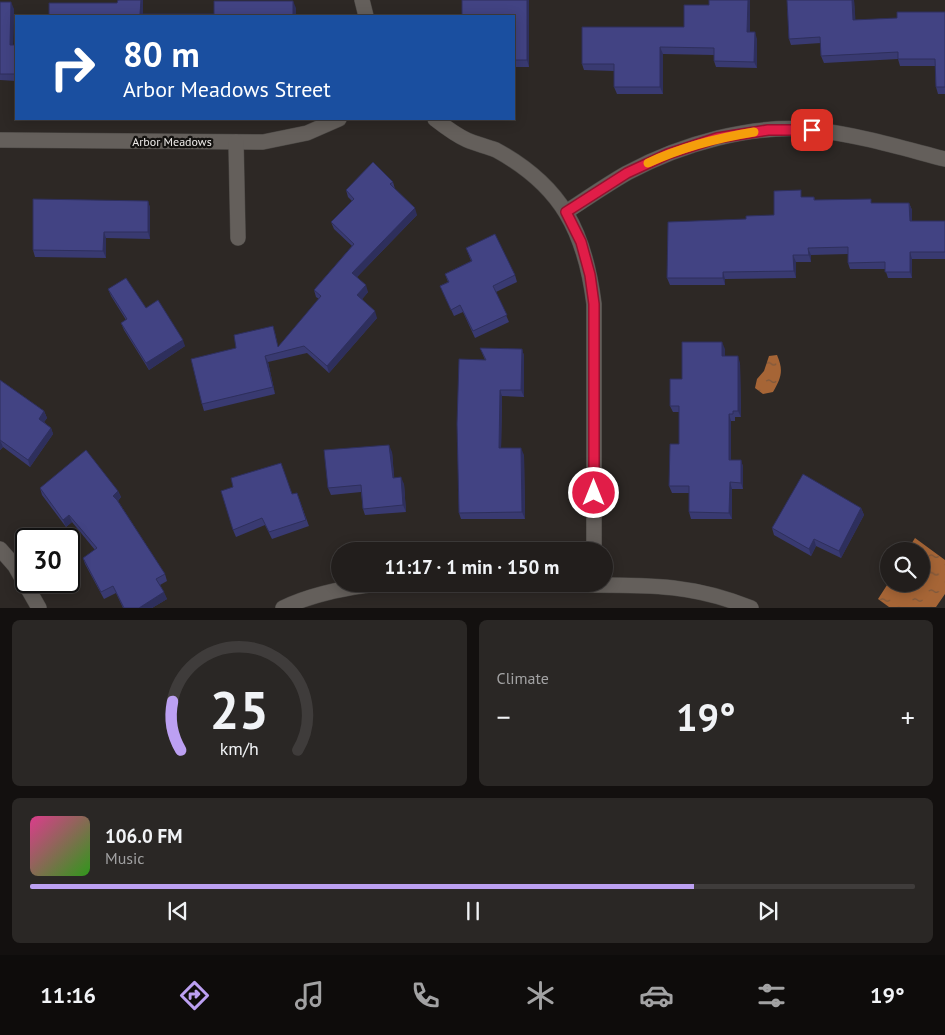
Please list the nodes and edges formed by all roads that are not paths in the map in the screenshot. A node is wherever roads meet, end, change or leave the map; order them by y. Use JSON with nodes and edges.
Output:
{"nodes":[{"id":1,"x":362,"y":0,"type":"edge"},
{"id":2,"x":366,"y":15,"type":"edge"},
{"id":3,"x":337,"y":120,"type":"edge"},
{"id":4,"x":437,"y":120,"type":"edge"},
{"id":5,"x":0,"y":140,"type":"edge"},
{"id":6,"x":236,"y":142,"type":"junction"},
{"id":7,"x":945,"y":159,"type":"edge"},
{"id":8,"x":566,"y":212,"type":"junction"},
{"id":9,"x":238,"y":238,"type":"dead end"},
{"id":10,"x":594,"y":542,"type":"edge"},
{"id":11,"x":0,"y":549,"type":"edge"},
{"id":12,"x":613,"y":584,"type":"edge"},
{"id":13,"x":331,"y":591,"type":"edge"},
{"id":14,"x":39,"y":608,"type":"edge"},
{"id":15,"x":283,"y":608,"type":"edge"},
{"id":16,"x":751,"y":608,"type":"edge"}],
"edges":[{"from":1,"to":2,"type":"street"},
{"from":3,"to":6,"type":"street","name":"Arbor Meadows"},
{"from":4,"to":8,"type":"street"},
{"from":5,"to":6,"type":"street","name":"Arbor Meadows"},
{"from":6,"to":9,"type":"street"},
{"from":7,"to":8,"type":"street"},
{"from":8,"to":10,"type":"street"},
{"from":11,"to":14,"type":"street"},
{"from":12,"to":16,"type":"street"},
{"from":13,"to":15,"type":"street"}]}
